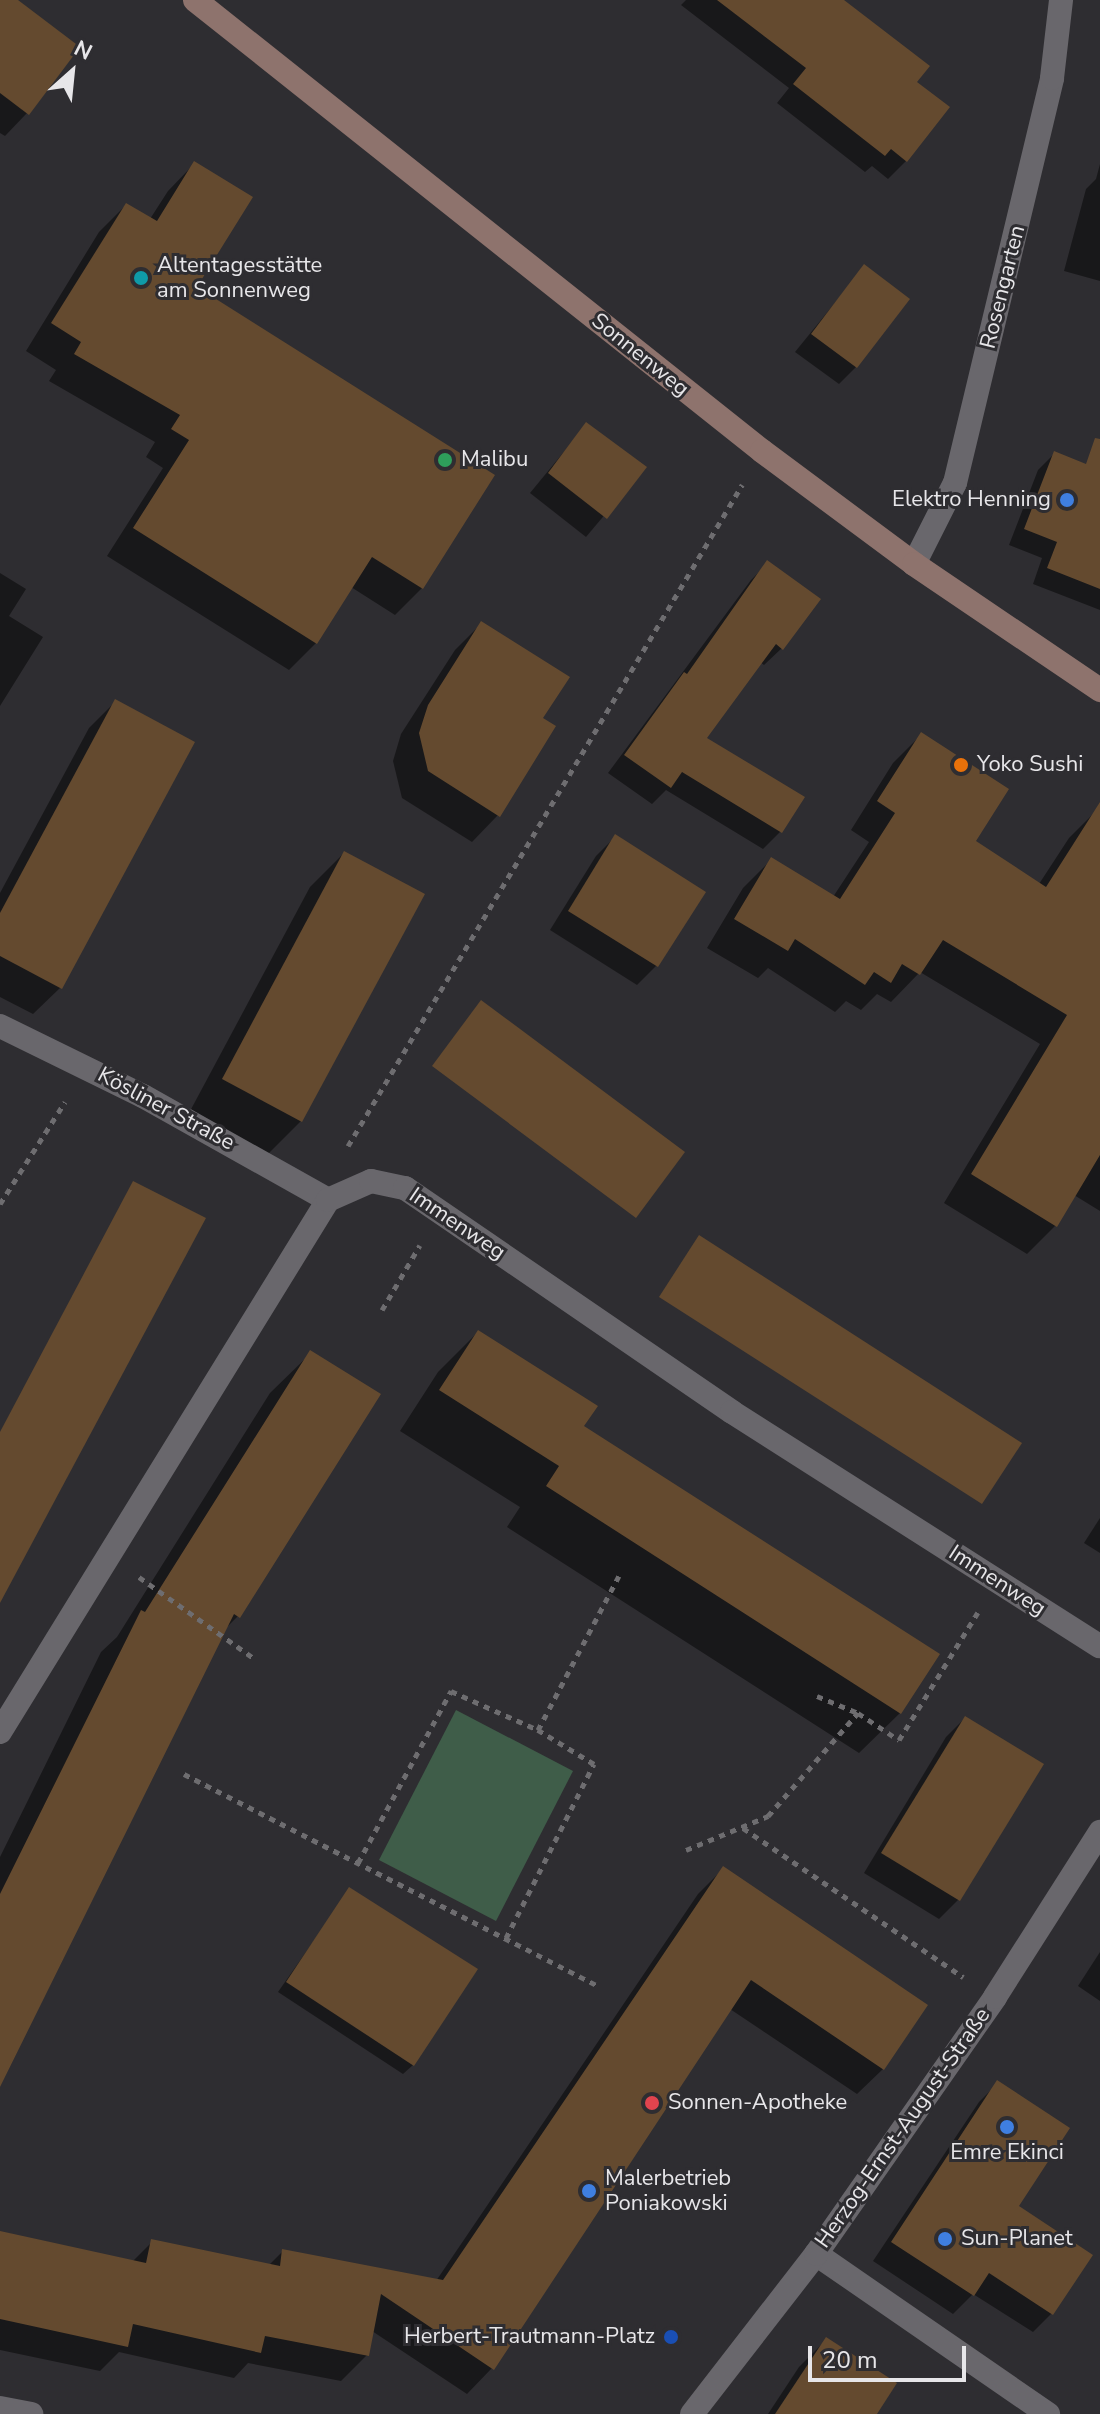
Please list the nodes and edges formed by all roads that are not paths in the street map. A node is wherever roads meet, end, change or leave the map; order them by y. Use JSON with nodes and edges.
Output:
{"nodes":[{"id":1,"x":195,"y":0,"type":"edge"},
{"id":2,"x":1061,"y":0,"type":"edge"},
{"id":3,"x":914,"y":564,"type":"junction"},
{"id":4,"x":1100,"y":690,"type":"edge"},
{"id":5,"x":0,"y":1026,"type":"edge"},
{"id":6,"x":328,"y":1200,"type":"junction"},
{"id":7,"x":1100,"y":1646,"type":"edge"},
{"id":8,"x":0,"y":1732,"type":"edge"},
{"id":9,"x":1100,"y":1832,"type":"edge"},
{"id":10,"x":816,"y":2254,"type":"junction"},
{"id":11,"x":0,"y":2408,"type":"edge"},
{"id":12,"x":31,"y":2414,"type":"edge"},
{"id":13,"x":692,"y":2414,"type":"edge"},
{"id":14,"x":1048,"y":2414,"type":"edge"}],
"edges":[{"from":1,"to":3,"type":"street","name":"Sonnenweg"},
{"from":2,"to":3,"type":"street","name":"Rosengarten"},
{"from":3,"to":4,"type":"street","name":"Sonnenweg"},
{"from":5,"to":6,"type":"street","name":"Kösliner Straße"},
{"from":6,"to":7,"type":"street","name":"Immenweg"},
{"from":6,"to":8,"type":"street"},
{"from":9,"to":10,"type":"street","name":"Herzog-Ernst-August-Straße"},
{"from":10,"to":13,"type":"street","name":"Herzog-Ernst-August-Straße"},
{"from":10,"to":14,"type":"street"},
{"from":11,"to":12,"type":"street"}]}
